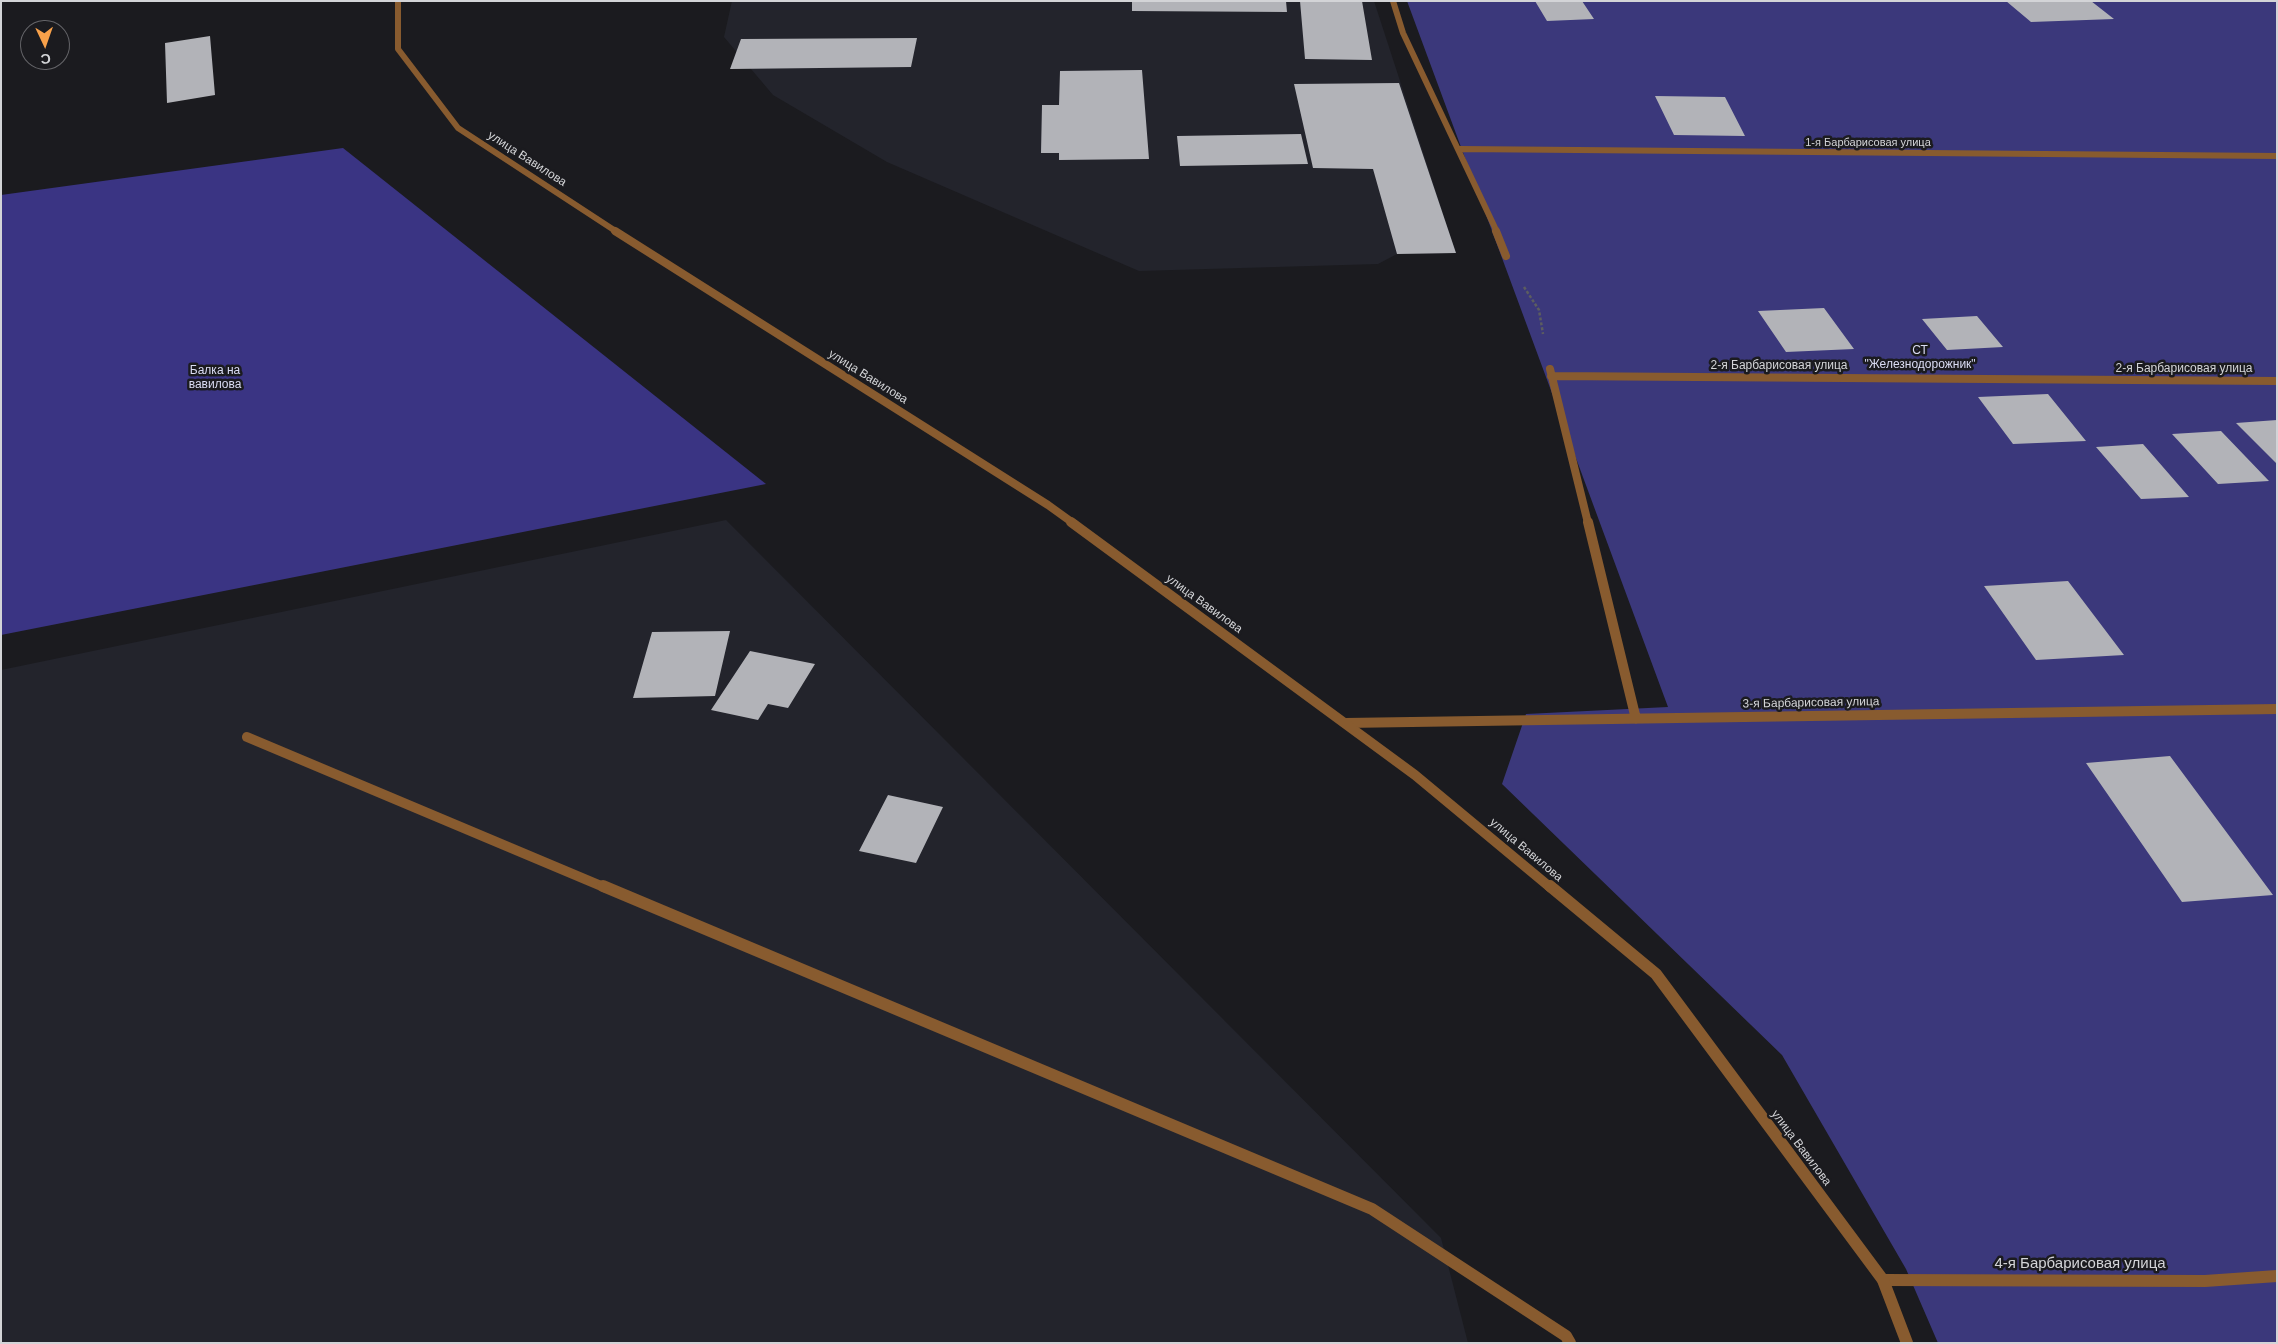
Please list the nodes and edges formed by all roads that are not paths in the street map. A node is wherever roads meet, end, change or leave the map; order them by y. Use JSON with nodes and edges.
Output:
{"nodes":[{"id":1,"x":398,"y":1,"type":"edge"},
{"id":2,"x":1393,"y":1,"type":"edge"},
{"id":3,"x":1460,"y":149,"type":"junction"},
{"id":4,"x":2277,"y":156,"type":"edge"},
{"id":5,"x":1506,"y":256,"type":"dead end"},
{"id":6,"x":2277,"y":381,"type":"edge"},
{"id":7,"x":2277,"y":709,"type":"edge"},
{"id":8,"x":1636,"y":719,"type":"junction"},
{"id":9,"x":1345,"y":723,"type":"junction"},
{"id":10,"x":247,"y":737,"type":"dead end"},
{"id":11,"x":2277,"y":1276,"type":"edge"},
{"id":12,"x":1883,"y":1280,"type":"junction"},
{"id":13,"x":1570,"y":1343,"type":"edge"},
{"id":14,"x":1907,"y":1343,"type":"edge"}],
"edges":[{"from":1,"to":9,"type":"street","name":"улица Вавилова"},
{"from":2,"to":3,"type":"street"},
{"from":3,"to":4,"type":"street","name":"1-я Барбарисовая улица"},
{"from":3,"to":5,"type":"street"},
{"from":6,"to":8,"type":"street","name":"2-я Барбарисовая улица"},
{"from":7,"to":8,"type":"street","name":"3-я Барбарисовая улица"},
{"from":8,"to":9,"type":"street","name":"3-я Барбарисовая улица"},
{"from":9,"to":12,"type":"street","name":"улица Вавилова"},
{"from":10,"to":13,"type":"street"},
{"from":11,"to":12,"type":"street","name":"4-я Барбарисовая улица"},
{"from":12,"to":14,"type":"street","name":"улица Вавилова"}]}
